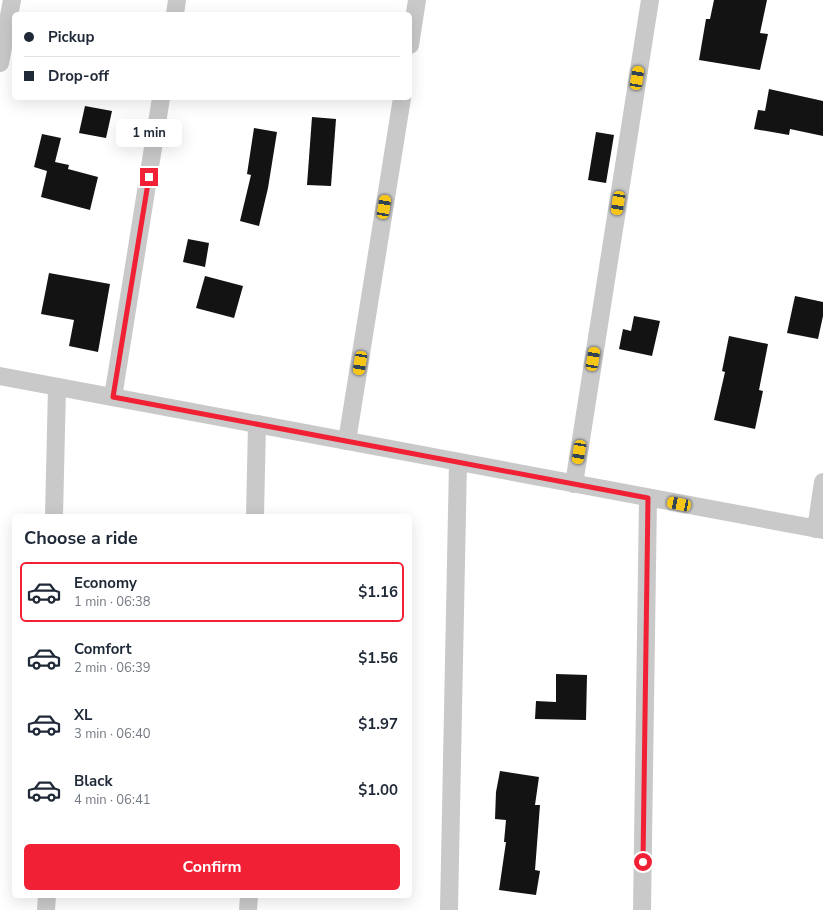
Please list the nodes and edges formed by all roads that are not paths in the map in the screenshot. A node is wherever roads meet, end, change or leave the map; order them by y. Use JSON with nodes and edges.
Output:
{"nodes":[{"id":1,"x":12,"y":0,"type":"edge"},
{"id":2,"x":177,"y":0,"type":"edge"},
{"id":3,"x":417,"y":0,"type":"edge"},
{"id":4,"x":650,"y":0,"type":"edge"},
{"id":5,"x":175,"y":12,"type":"edge"},
{"id":6,"x":412,"y":32,"type":"edge"},
{"id":7,"x":0,"y":63,"type":"edge"},
{"id":8,"x":161,"y":100,"type":"edge"},
{"id":9,"x":402,"y":100,"type":"edge"},
{"id":10,"x":0,"y":376,"type":"edge"},
{"id":11,"x":56,"y":386,"type":"junction"},
{"id":12,"x":113,"y":397,"type":"junction"},
{"id":13,"x":257,"y":424,"type":"junction"},
{"id":14,"x":347,"y":441,"type":"junction"},
{"id":15,"x":458,"y":462,"type":"junction"},
{"id":16,"x":823,"y":482,"type":"edge"},
{"id":17,"x":574,"y":484,"type":"junction"},
{"id":18,"x":648,"y":498,"type":"junction"},
{"id":19,"x":54,"y":514,"type":"edge"},
{"id":20,"x":255,"y":514,"type":"edge"},
{"id":21,"x":819,"y":530,"type":"edge"},
{"id":22,"x":47,"y":898,"type":"edge"},
{"id":23,"x":249,"y":898,"type":"edge"},
{"id":24,"x":46,"y":910,"type":"edge"},
{"id":25,"x":248,"y":910,"type":"edge"},
{"id":26,"x":449,"y":910,"type":"edge"},
{"id":27,"x":642,"y":910,"type":"edge"}],
"edges":[{"from":1,"to":7,"type":"street"},
{"from":2,"to":5,"type":"street"},
{"from":3,"to":6,"type":"street"},
{"from":4,"to":17,"type":"street"},
{"from":8,"to":12,"type":"street"},
{"from":9,"to":14,"type":"street"},
{"from":10,"to":11,"type":"street"},
{"from":11,"to":12,"type":"street"},
{"from":11,"to":19,"type":"street"},
{"from":12,"to":13,"type":"street"},
{"from":13,"to":14,"type":"street"},
{"from":13,"to":20,"type":"street"},
{"from":14,"to":15,"type":"street"},
{"from":15,"to":17,"type":"street"},
{"from":15,"to":26,"type":"street"},
{"from":16,"to":21,"type":"street"},
{"from":17,"to":18,"type":"street"},
{"from":18,"to":21,"type":"street"},
{"from":18,"to":27,"type":"street"},
{"from":22,"to":24,"type":"street"},
{"from":23,"to":25,"type":"street"}]}
